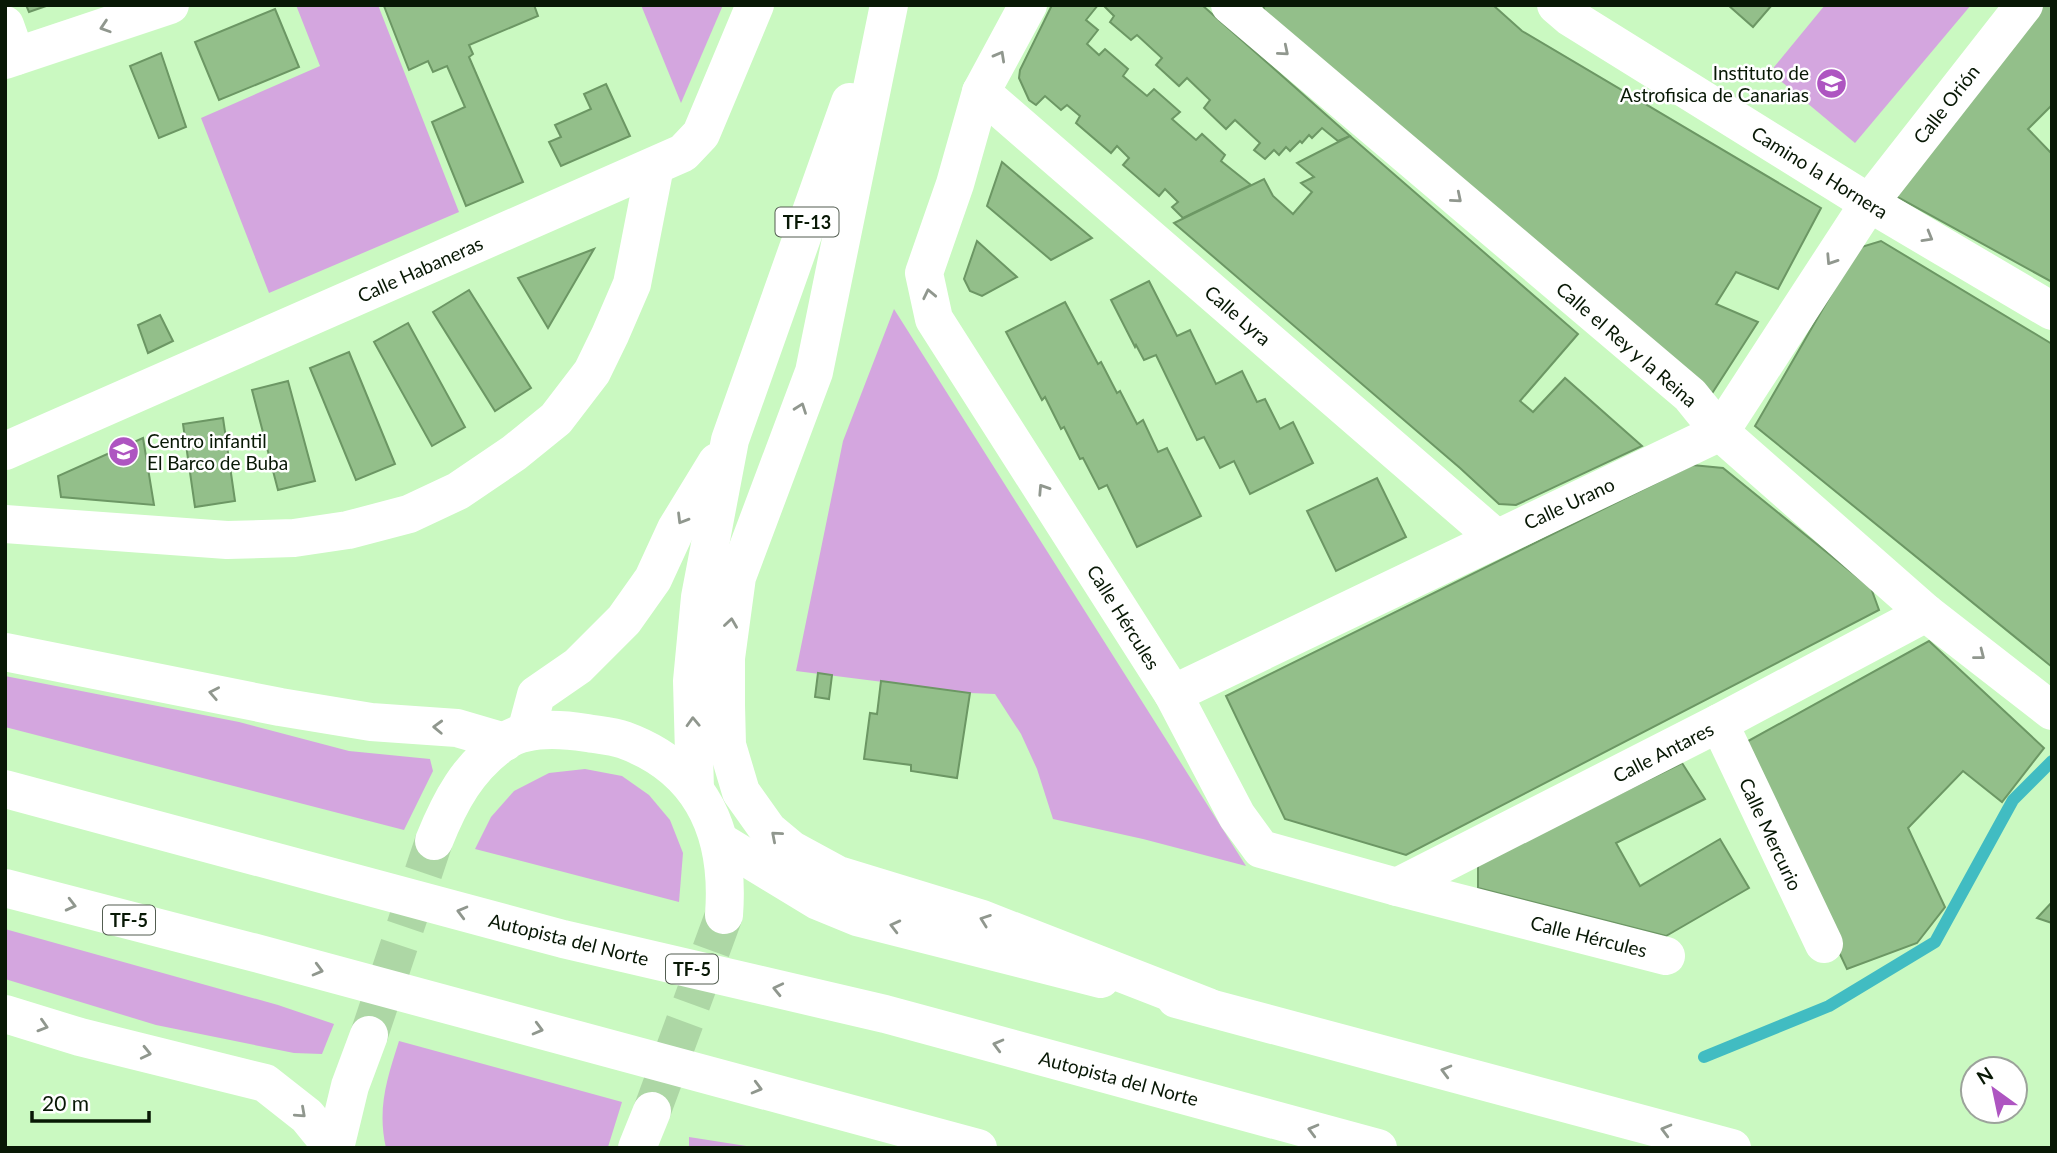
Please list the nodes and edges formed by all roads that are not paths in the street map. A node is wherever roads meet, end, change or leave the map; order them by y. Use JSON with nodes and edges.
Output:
{"nodes":[{"id":1,"x":170,"y":5,"type":"edge"},
{"id":2,"x":755,"y":5,"type":"edge"},
{"id":3,"x":889,"y":5,"type":"edge"},
{"id":4,"x":1028,"y":5,"type":"edge"},
{"id":5,"x":1556,"y":5,"type":"edge"},
{"id":6,"x":2024,"y":5,"type":"edge"},
{"id":7,"x":1232,"y":6,"type":"edge"},
{"id":8,"x":9,"y":47,"type":"edge"},
{"id":9,"x":981,"y":93,"type":"junction"},
{"id":10,"x":655,"y":166,"type":"junction"},
{"id":11,"x":1869,"y":203,"type":"junction"},
{"id":12,"x":2052,"y":311,"type":"edge"},
{"id":13,"x":1720,"y":432,"type":"junction"},
{"id":14,"x":730,"y":440,"type":"junction"},
{"id":15,"x":5,"y":451,"type":"edge"},
{"id":16,"x":5,"y":524,"type":"edge"},
{"id":17,"x":1496,"y":538,"type":"junction"},
{"id":18,"x":1926,"y":613,"type":"junction"},
{"id":19,"x":5,"y":652,"type":"edge"},
{"id":20,"x":1173,"y":694,"type":"junction"},
{"id":21,"x":2052,"y":710,"type":"edge"},
{"id":22,"x":1719,"y":723,"type":"junction"},
{"id":23,"x":515,"y":737,"type":"junction"},
{"id":24,"x":5,"y":789,"type":"edge"},
{"id":25,"x":695,"y":790,"type":"junction"},
{"id":26,"x":435,"y":841,"type":"tunnel mouth"},
{"id":27,"x":721,"y":842,"type":"junction"},
{"id":28,"x":1397,"y":887,"type":"junction"},
{"id":29,"x":5,"y":888,"type":"edge"},
{"id":30,"x":724,"y":915,"type":"tunnel mouth"},
{"id":31,"x":1824,"y":944,"type":"dead end"},
{"id":32,"x":1666,"y":956,"type":"dead end"},
{"id":33,"x":1208,"y":1007,"type":"junction"},
{"id":34,"x":5,"y":1014,"type":"edge"},
{"id":35,"x":369,"y":1035,"type":"tunnel mouth"},
{"id":36,"x":652,"y":1111,"type":"tunnel mouth"},
{"id":37,"x":334,"y":1148,"type":"edge"},
{"id":38,"x":637,"y":1148,"type":"edge"},
{"id":39,"x":978,"y":1148,"type":"edge"},
{"id":40,"x":1378,"y":1148,"type":"edge"},
{"id":41,"x":1732,"y":1148,"type":"edge"}],
"edges":[{"from":1,"to":8,"type":"main road","one_way":true},
{"from":2,"to":10,"type":"main road","name":"Calle Habaneras"},
{"from":3,"to":14,"type":"main road","number":"TF-13"},
{"from":33,"to":3,"type":"main road","one_way":true},
{"from":9,"to":4,"type":"main road","name":"Calle Hércules","one_way":true},
{"from":5,"to":11,"type":"main road","name":"Camino la Hornera"},
{"from":6,"to":11,"type":"main road","name":"Calle Orión"},
{"from":7,"to":13,"type":"main road","name":"Calle el Rey y la Reina","one_way":true},
{"from":9,"to":17,"type":"main road","name":"Calle Lyra"},
{"from":20,"to":9,"type":"main road","name":"Calle Hércules","one_way":true},
{"from":10,"to":15,"type":"main road","name":"Calle Habaneras"},
{"from":10,"to":16,"type":"main road"},
{"from":11,"to":12,"type":"main road","name":"Camino la Hornera","one_way":true},
{"from":11,"to":13,"type":"main road","one_way":true},
{"from":13,"to":17,"type":"main road","name":"Calle Urano"},
{"from":13,"to":18,"type":"main road","name":"Calle el Rey y la Reina"},
{"from":14,"to":23,"type":"main road","number":"TF-13","one_way":true},
{"from":25,"to":14,"type":"main road","number":"TF-13","one_way":true},
{"from":17,"to":20,"type":"main road","name":"Calle Urano"},
{"from":18,"to":21,"type":"main road","name":"Calle el Rey y la Reina","one_way":true},
{"from":18,"to":22,"type":"main road","name":"Calle Antares"},
{"from":23,"to":19,"type":"main road","one_way":true},
{"from":20,"to":28,"type":"main road","name":"Calle Hércules"},
{"from":22,"to":28,"type":"main road","name":"Calle Antares"},
{"from":22,"to":31,"type":"main road","name":"Calle Mercurio"},
{"from":23,"to":25,"type":"main road"},
{"from":23,"to":26,"type":"main road"},
{"from":40,"to":24,"type":"main road","name":"Autopista del Norte","number":"TF-5","one_way":true},
{"from":25,"to":27,"type":"main road"},
{"from":27,"to":30,"type":"main road"},
{"from":33,"to":27,"type":"main road","one_way":true},
{"from":28,"to":32,"type":"main road","name":"Calle Hércules"},
{"from":29,"to":39,"type":"main road","number":"TF-5","one_way":true},
{"from":41,"to":33,"type":"main road","one_way":true},
{"from":34,"to":37,"type":"main road","one_way":true},
{"from":35,"to":37,"type":"main road"},
{"from":36,"to":38,"type":"main road"}]}
